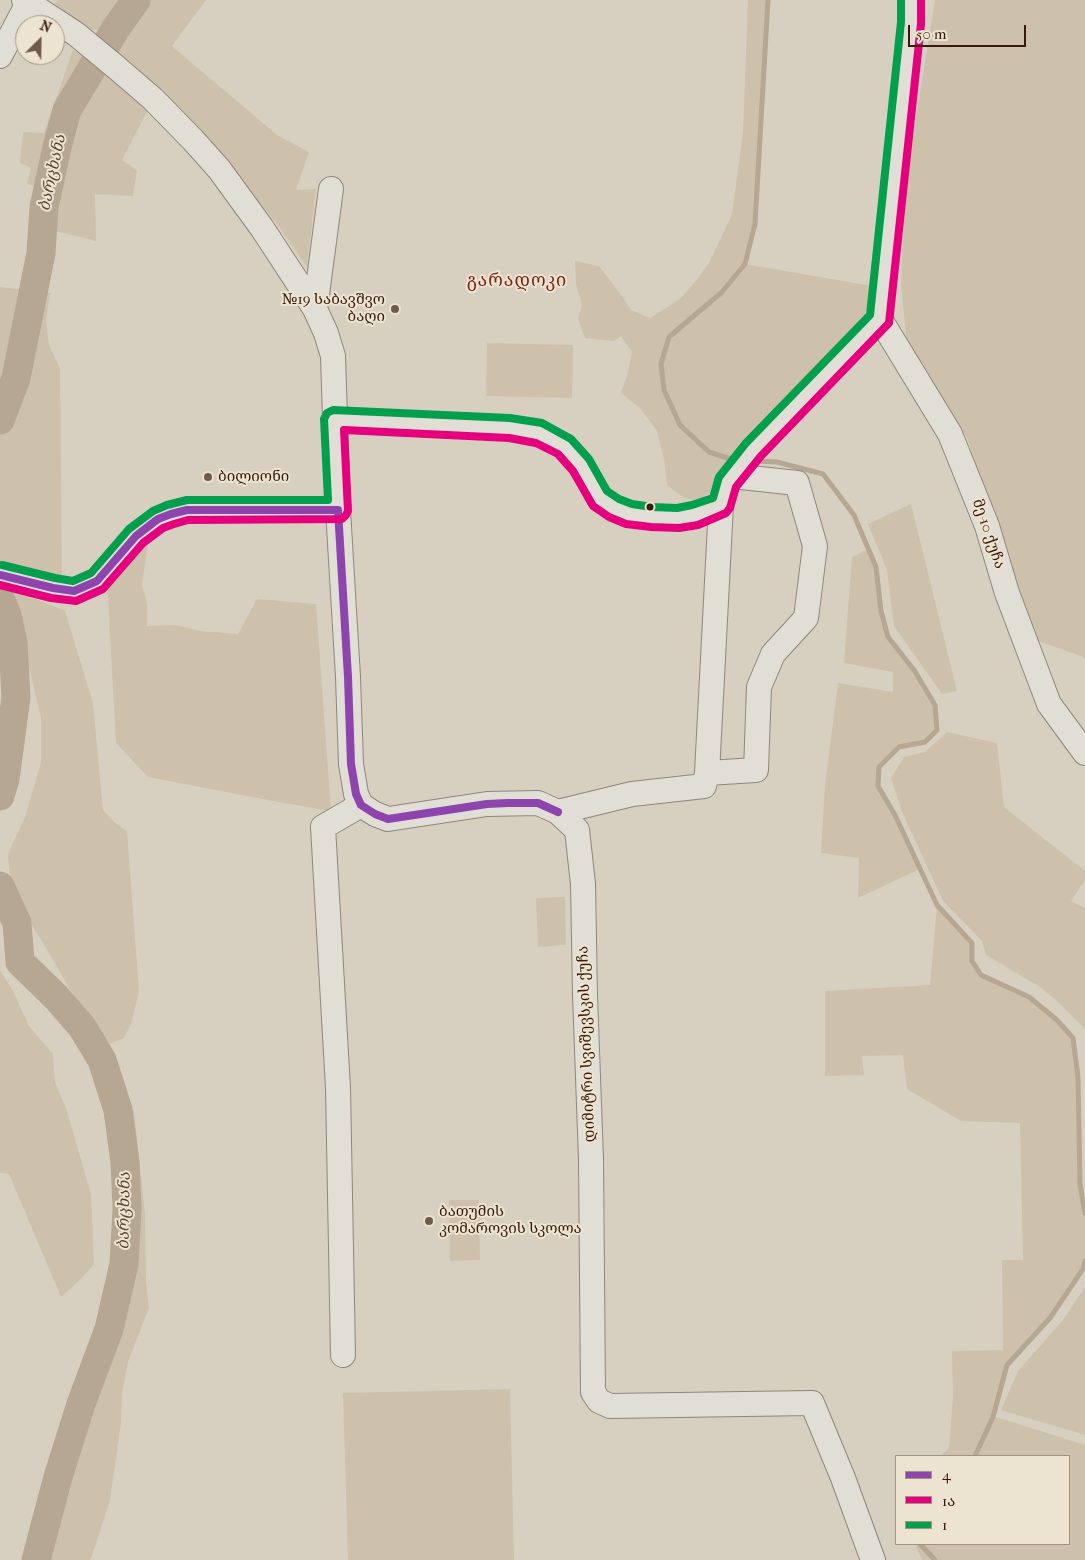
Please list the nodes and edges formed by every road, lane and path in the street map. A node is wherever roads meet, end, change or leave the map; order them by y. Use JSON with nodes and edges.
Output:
{"nodes":[{"id":1,"x":911,"y":0,"type":"edge"},
{"id":2,"x":26,"y":2,"type":"edge"},
{"id":3,"x":0,"y":56,"type":"edge"},
{"id":4,"x":331,"y":189,"type":"dead end"},
{"id":5,"x":315,"y":309,"type":"junction"},
{"id":6,"x":880,"y":319,"type":"junction"},
{"id":7,"x":334,"y":420,"type":"junction"},
{"id":8,"x":742,"y":464,"type":"junction"},
{"id":9,"x":721,"y":505,"type":"junction"},
{"id":10,"x":338,"y":510,"type":"junction"},
{"id":11,"x":0,"y":575,"type":"edge"},
{"id":12,"x":1085,"y":753,"type":"edge"},
{"id":13,"x":707,"y":772,"type":"junction"},
{"id":14,"x":361,"y":805,"type":"junction"},
{"id":15,"x":558,"y":812,"type":"junction"},
{"id":16,"x":343,"y":1354,"type":"dead end"},
{"id":17,"x":873,"y":1560,"type":"edge"}],
"edges":[{"from":1,"to":6,"type":"street"},
{"from":2,"to":3,"type":"street"},
{"from":2,"to":5,"type":"street"},
{"from":4,"to":5,"type":"street"},
{"from":5,"to":7,"type":"street"},
{"from":6,"to":8,"type":"street"},
{"from":6,"to":12,"type":"street","name":"მე-10 ქუჩა"},
{"from":7,"to":9,"type":"street"},
{"from":7,"to":10,"type":"street"},
{"from":8,"to":9,"type":"street"},
{"from":8,"to":13,"type":"street"},
{"from":9,"to":13,"type":"street"},
{"from":10,"to":11,"type":"street"},
{"from":10,"to":14,"type":"street"},
{"from":13,"to":15,"type":"street"},
{"from":14,"to":15,"type":"street","name":"დიმიტრი სვიშევსკის ქუჩა"},
{"from":14,"to":16,"type":"street"},
{"from":15,"to":17,"type":"street","name":"დიმიტრი სვიშევსკის ქუჩა"}]}
